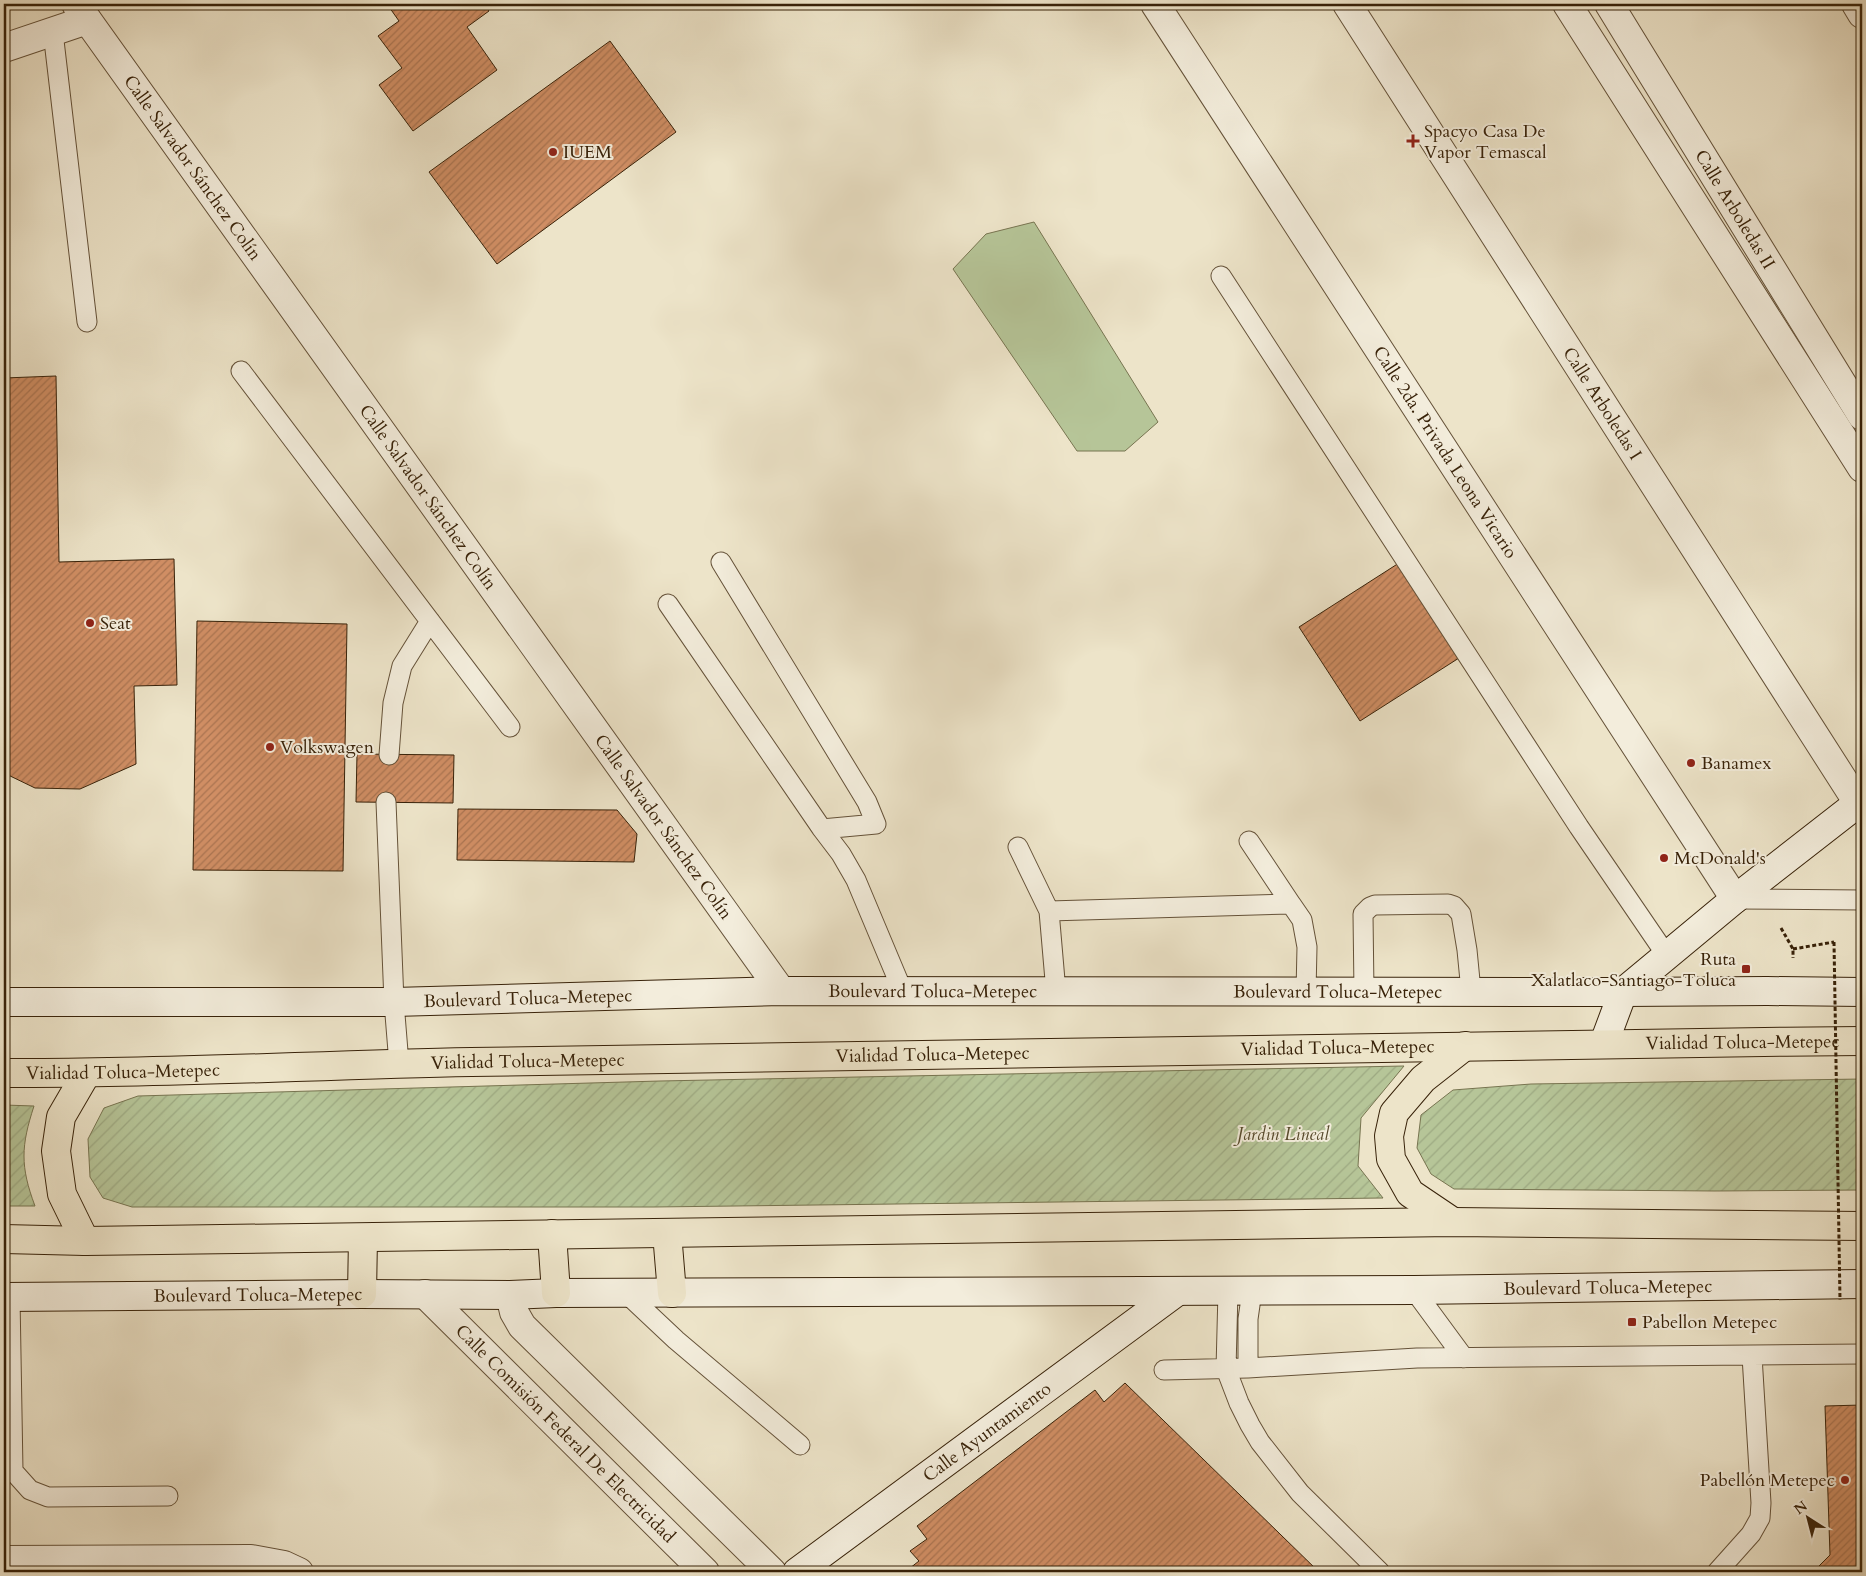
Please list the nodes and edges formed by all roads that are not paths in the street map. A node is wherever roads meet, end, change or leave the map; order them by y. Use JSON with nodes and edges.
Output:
{"nodes":[{"id":1,"x":1156,"y":4,"type":"edge"},
{"id":2,"x":1347,"y":4,"type":"edge"},
{"id":3,"x":1567,"y":4,"type":"edge"},
{"id":4,"x":1609,"y":4,"type":"edge"},
{"id":5,"x":1856,"y":4,"type":"edge"},
{"id":6,"x":81,"y":12,"type":"edge"},
{"id":7,"x":1862,"y":14,"type":"edge"},
{"id":8,"x":53,"y":32,"type":"junction"},
{"id":9,"x":4,"y":48,"type":"edge"},
{"id":10,"x":1221,"y":276,"type":"dead end"},
{"id":11,"x":87,"y":322,"type":"dead end"},
{"id":12,"x":241,"y":371,"type":"dead end"},
{"id":13,"x":1862,"y":416,"type":"edge"},
{"id":14,"x":1862,"y":468,"type":"edge"},
{"id":15,"x":721,"y":562,"type":"dead end"},
{"id":16,"x":668,"y":604,"type":"dead end"},
{"id":17,"x":430,"y":621,"type":"junction"},
{"id":18,"x":510,"y":727,"type":"dead end"},
{"id":19,"x":389,"y":755,"type":"dead end"},
{"id":20,"x":386,"y":802,"type":"dead end"},
{"id":21,"x":1860,"y":802,"type":"edge"},
{"id":22,"x":822,"y":829,"type":"junction"},
{"id":23,"x":1249,"y":841,"type":"dead end"},
{"id":24,"x":1018,"y":847,"type":"dead end"},
{"id":25,"x":1735,"y":899,"type":"junction"},
{"id":26,"x":1862,"y":900,"type":"edge"},
{"id":27,"x":1291,"y":904,"type":"junction"},
{"id":28,"x":1049,"y":911,"type":"junction"},
{"id":29,"x":1668,"y":956,"type":"junction"},
{"id":30,"x":1471,"y":991,"type":"junction"},
{"id":31,"x":781,"y":992,"type":"junction"},
{"id":32,"x":903,"y":992,"type":"junction"},
{"id":33,"x":1056,"y":992,"type":"junction"},
{"id":34,"x":1306,"y":992,"type":"junction"},
{"id":35,"x":1364,"y":992,"type":"junction"},
{"id":36,"x":1623,"y":992,"type":"junction"},
{"id":37,"x":1862,"y":992,"type":"edge"},
{"id":38,"x":4,"y":1002,"type":"edge"},
{"id":39,"x":394,"y":1002,"type":"junction"},
{"id":40,"x":1862,"y":1041,"type":"edge"},
{"id":41,"x":1604,"y":1043,"type":"junction"},
{"id":42,"x":1465,"y":1046,"type":"junction"},
{"id":43,"x":399,"y":1064,"type":"junction"},
{"id":44,"x":4,"y":1073,"type":"edge"},
{"id":45,"x":86,"y":1074,"type":"junction"},
{"id":46,"x":1453,"y":1222,"type":"junction"},
{"id":47,"x":1862,"y":1226,"type":"edge"},
{"id":48,"x":666,"y":1233,"type":"junction"},
{"id":49,"x":552,"y":1234,"type":"junction"},
{"id":50,"x":363,"y":1238,"type":"junction"},
{"id":51,"x":4,"y":1239,"type":"edge"},
{"id":52,"x":85,"y":1241,"type":"junction"},
{"id":53,"x":1862,"y":1284,"type":"edge"},
{"id":54,"x":1414,"y":1290,"type":"junction"},
{"id":55,"x":1178,"y":1291,"type":"junction"},
{"id":56,"x":1240,"y":1291,"type":"junction"},
{"id":57,"x":556,"y":1293,"type":"junction"},
{"id":58,"x":626,"y":1293,"type":"junction"},
{"id":59,"x":362,"y":1294,"type":"junction"},
{"id":60,"x":425,"y":1294,"type":"junction"},
{"id":61,"x":672,"y":1294,"type":"junction"},
{"id":62,"x":510,"y":1295,"type":"junction"},
{"id":63,"x":7,"y":1297,"type":"edge"},
{"id":64,"x":1862,"y":1354,"type":"edge"},
{"id":65,"x":1752,"y":1356,"type":"junction"},
{"id":66,"x":1464,"y":1358,"type":"junction"},
{"id":67,"x":1248,"y":1368,"type":"junction"},
{"id":68,"x":1226,"y":1369,"type":"junction"},
{"id":69,"x":1164,"y":1370,"type":"dead end"},
{"id":70,"x":800,"y":1445,"type":"dead end"},
{"id":71,"x":168,"y":1496,"type":"dead end"},
{"id":72,"x":4,"y":1560,"type":"edge"},
{"id":73,"x":299,"y":1572,"type":"edge"},
{"id":74,"x":705,"y":1572,"type":"edge"},
{"id":75,"x":772,"y":1572,"type":"edge"},
{"id":76,"x":797,"y":1572,"type":"edge"},
{"id":77,"x":1380,"y":1572,"type":"edge"},
{"id":78,"x":1718,"y":1572,"type":"edge"}],
"edges":[{"from":1,"to":25,"type":"street","name":"Calle 2da. Privada Leona Vicario"},
{"from":2,"to":21,"type":"street","name":"Calle Arboledas I"},
{"from":3,"to":14,"type":"street"},
{"from":4,"to":13,"type":"street","name":"Calle Arboledas II"},
{"from":5,"to":7,"type":"street"},
{"from":6,"to":8,"type":"street"},
{"from":6,"to":31,"type":"street","name":"Calle Salvador Sánchez Colín"},
{"from":8,"to":9,"type":"street"},
{"from":8,"to":11,"type":"lane"},
{"from":10,"to":29,"type":"lane"},
{"from":12,"to":17,"type":"lane"},
{"from":15,"to":22,"type":"lane"},
{"from":16,"to":22,"type":"lane"},
{"from":17,"to":18,"type":"lane"},
{"from":17,"to":19,"type":"lane"},
{"from":20,"to":39,"type":"lane"},
{"from":21,"to":25,"type":"street"},
{"from":22,"to":32,"type":"lane"},
{"from":23,"to":27,"type":"lane"},
{"from":24,"to":28,"type":"lane"},
{"from":25,"to":26,"type":"lane"},
{"from":25,"to":29,"type":"street"},
{"from":27,"to":28,"type":"lane"},
{"from":27,"to":34,"type":"lane"},
{"from":28,"to":33,"type":"lane"},
{"from":29,"to":36,"type":"street"},
{"from":30,"to":35,"type":"street","name":"Boulevard Toluca-Metepec"},
{"from":30,"to":35,"type":"lane"},
{"from":30,"to":36,"type":"street","name":"Boulevard Toluca-Metepec"},
{"from":31,"to":32,"type":"street","name":"Boulevard Toluca-Metepec"},
{"from":31,"to":39,"type":"street","name":"Boulevard Toluca-Metepec"},
{"from":32,"to":33,"type":"street","name":"Boulevard Toluca-Metepec"},
{"from":33,"to":34,"type":"street","name":"Boulevard Toluca-Metepec"},
{"from":34,"to":35,"type":"street","name":"Boulevard Toluca-Metepec"},
{"from":36,"to":37,"type":"street","name":"Boulevard Toluca-Metepec"},
{"from":36,"to":41,"type":"street"},
{"from":38,"to":39,"type":"street","name":"Boulevard Toluca-Metepec"},
{"from":39,"to":43,"type":"lane"},
{"from":40,"to":41,"type":"highway","name":"Vialidad Toluca-Metepec"},
{"from":41,"to":42,"type":"highway","name":"Vialidad Toluca-Metepec"},
{"from":42,"to":43,"type":"highway","name":"Vialidad Toluca-Metepec"},
{"from":42,"to":46,"type":"highway"},
{"from":43,"to":45,"type":"highway","name":"Vialidad Toluca-Metepec"},
{"from":44,"to":45,"type":"highway","name":"Vialidad Toluca-Metepec"},
{"from":45,"to":52,"type":"highway"},
{"from":46,"to":47,"type":"highway"},
{"from":46,"to":48,"type":"highway"},
{"from":48,"to":49,"type":"highway"},
{"from":48,"to":61,"type":"highway"},
{"from":49,"to":50,"type":"highway"},
{"from":49,"to":57,"type":"highway"},
{"from":50,"to":52,"type":"highway"},
{"from":50,"to":59,"type":"highway"},
{"from":51,"to":52,"type":"highway"},
{"from":53,"to":54,"type":"street","name":"Boulevard Toluca-Metepec"},
{"from":54,"to":56,"type":"street","name":"Boulevard Toluca-Metepec"},
{"from":54,"to":66,"type":"lane"},
{"from":55,"to":56,"type":"street","name":"Boulevard Toluca-Metepec"},
{"from":55,"to":61,"type":"street","name":"Boulevard Toluca-Metepec"},
{"from":55,"to":76,"type":"street","name":"Calle Ayuntamiento"},
{"from":56,"to":67,"type":"lane"},
{"from":56,"to":68,"type":"lane"},
{"from":57,"to":58,"type":"street","name":"Boulevard Toluca-Metepec"},
{"from":57,"to":62,"type":"street","name":"Boulevard Toluca-Metepec"},
{"from":58,"to":61,"type":"street","name":"Boulevard Toluca-Metepec"},
{"from":58,"to":70,"type":"lane"},
{"from":59,"to":60,"type":"street","name":"Boulevard Toluca-Metepec"},
{"from":59,"to":63,"type":"street","name":"Boulevard Toluca-Metepec"},
{"from":60,"to":62,"type":"street","name":"Boulevard Toluca-Metepec"},
{"from":60,"to":74,"type":"street","name":"Calle Comisión Federal De Electricidad"},
{"from":62,"to":75,"type":"street"},
{"from":63,"to":71,"type":"lane"},
{"from":64,"to":65,"type":"lane"},
{"from":65,"to":66,"type":"lane"},
{"from":65,"to":78,"type":"lane"},
{"from":66,"to":67,"type":"lane"},
{"from":67,"to":68,"type":"lane"},
{"from":68,"to":69,"type":"lane"},
{"from":68,"to":77,"type":"lane"},
{"from":72,"to":73,"type":"street"}]}
